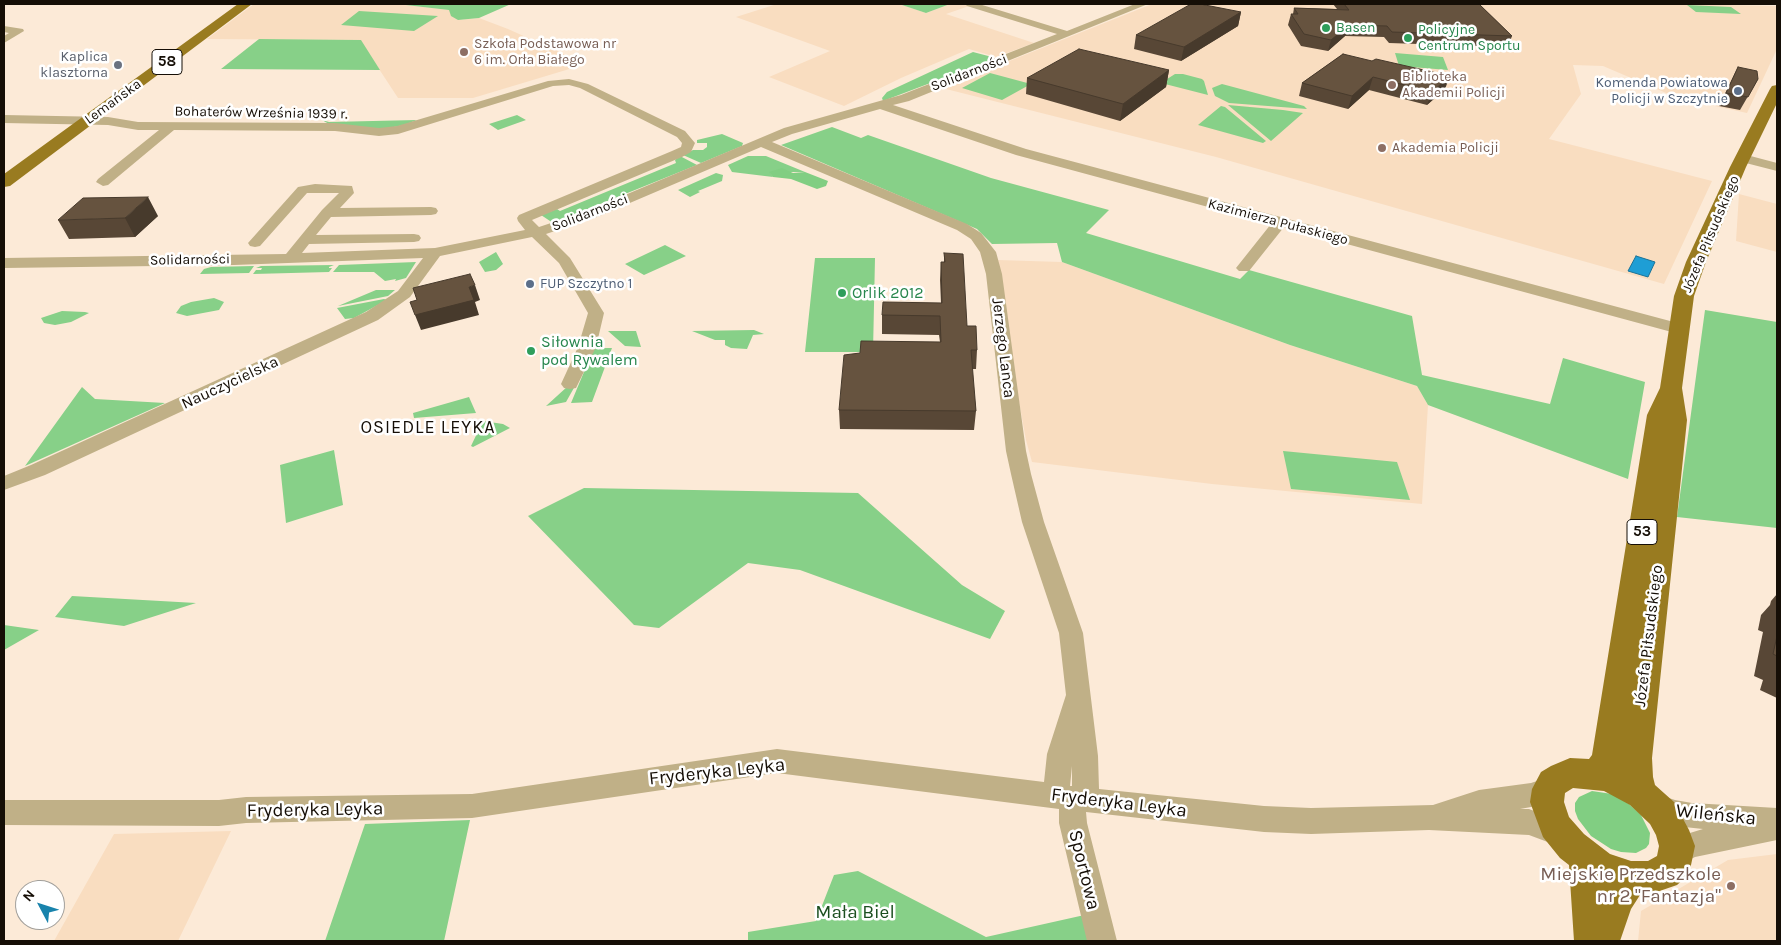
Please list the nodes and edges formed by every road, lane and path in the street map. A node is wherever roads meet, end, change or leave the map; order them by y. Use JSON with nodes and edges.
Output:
{"nodes":[{"id":1,"x":246,"y":4,"type":"edge"},
{"id":2,"x":970,"y":4,"type":"edge"},
{"id":3,"x":1142,"y":4,"type":"edge"},
{"id":4,"x":4,"y":30,"type":"edge"},
{"id":5,"x":1067,"y":34,"type":"junction"},
{"id":6,"x":4,"y":40,"type":"edge"},
{"id":7,"x":1776,"y":93,"type":"edge"},
{"id":8,"x":880,"y":105,"type":"junction"},
{"id":9,"x":4,"y":119,"type":"edge"},
{"id":10,"x":87,"y":120,"type":"junction"},
{"id":11,"x":171,"y":126,"type":"junction"},
{"id":12,"x":760,"y":142,"type":"junction"},
{"id":13,"x":1743,"y":158,"type":"junction"},
{"id":14,"x":1777,"y":166,"type":"edge"},
{"id":15,"x":4,"y":182,"type":"edge"},
{"id":16,"x":103,"y":182,"type":"dead end"},
{"id":17,"x":431,"y":211,"type":"dead end"},
{"id":18,"x":328,"y":213,"type":"junction"},
{"id":19,"x":1280,"y":222,"type":"junction"},
{"id":20,"x":536,"y":232,"type":"junction"},
{"id":21,"x":414,"y":238,"type":"dead end"},
{"id":22,"x":306,"y":240,"type":"junction"},
{"id":23,"x":255,"y":243,"type":"dead end"},
{"id":24,"x":435,"y":253,"type":"junction"},
{"id":25,"x":290,"y":258,"type":"junction"},
{"id":26,"x":4,"y":263,"type":"edge"},
{"id":27,"x":1244,"y":268,"type":"dead end"},
{"id":28,"x":1679,"y":330,"type":"junction"},
{"id":29,"x":570,"y":384,"type":"dead end"},
{"id":30,"x":1671,"y":388,"type":"junction"},
{"id":31,"x":4,"y":483,"type":"edge"},
{"id":32,"x":1597,"y":774,"type":"junction"},
{"id":33,"x":1550,"y":789,"type":"junction"},
{"id":34,"x":1071,"y":798,"type":"junction"},
{"id":35,"x":1648,"y":800,"type":"junction"},
{"id":36,"x":4,"y":812,"type":"edge"},
{"id":37,"x":1429,"y":817,"type":"junction"},
{"id":38,"x":1777,"y":821,"type":"edge"},
{"id":39,"x":1777,"y":827,"type":"edge"},
{"id":40,"x":1573,"y":846,"type":"junction"},
{"id":41,"x":1677,"y":854,"type":"junction"},
{"id":42,"x":1631,"y":878,"type":"junction"},
{"id":43,"x":1102,"y":941,"type":"edge"},
{"id":44,"x":1594,"y":941,"type":"edge"},
{"id":45,"x":1600,"y":941,"type":"edge"}],
"edges":[{"from":1,"to":10,"type":"main road","name":"Lemańska","number":"58"},
{"from":2,"to":5,"type":"street"},
{"from":3,"to":5,"type":"street","name":"Solidarności"},
{"from":4,"to":6,"type":"street"},
{"from":5,"to":8,"type":"street","name":"Solidarności"},
{"from":7,"to":13,"type":"main road","name":"Józefa Piłsudskiego","number":"53"},
{"from":8,"to":12,"type":"street","name":"Solidarności"},
{"from":8,"to":19,"type":"street","name":"Kazimierza Pułaskiego"},
{"from":9,"to":10,"type":"street","name":"Bohaterów Września 1939 r."},
{"from":10,"to":11,"type":"street","name":"Bohaterów Września 1939 r."},
{"from":10,"to":15,"type":"main road","name":"Lemańska","number":"58"},
{"from":11,"to":16,"type":"street"},
{"from":11,"to":20,"type":"street","name":"Bohaterów Września 1939 r."},
{"from":12,"to":20,"type":"street","name":"Solidarności"},
{"from":12,"to":34,"type":"street","name":"Jerzego Lanca"},
{"from":13,"to":14,"type":"street"},
{"from":13,"to":28,"type":"main road","name":"Józefa Piłsudskiego","number":"53"},
{"from":17,"to":18,"type":"street"},
{"from":18,"to":22,"type":"street"},
{"from":18,"to":23,"type":"street"},
{"from":19,"to":27,"type":"street"},
{"from":19,"to":28,"type":"street","name":"Kazimierza Pułaskiego"},
{"from":20,"to":24,"type":"street","name":"Solidarności"},
{"from":20,"to":29,"type":"street"},
{"from":21,"to":22,"type":"street"},
{"from":22,"to":25,"type":"street"},
{"from":24,"to":25,"type":"street","name":"Solidarności"},
{"from":24,"to":31,"type":"street","name":"Nauczycielska"},
{"from":25,"to":26,"type":"street","name":"Solidarności"},
{"from":28,"to":30,"type":"main road","name":"Józefa Piłsudskiego","number":"53"},
{"from":30,"to":32,"type":"main road","name":"Józefa Piłsudskiego","number":"53"},
{"from":30,"to":35,"type":"main road","name":"Józefa Piłsudskiego","number":"53"},
{"from":32,"to":33,"type":"main road","number":"53"},
{"from":32,"to":35,"type":"main road","number":"53"},
{"from":33,"to":37,"type":"street","name":"Fryderyka Leyka"},
{"from":33,"to":40,"type":"main road"},
{"from":34,"to":36,"type":"street","name":"Fryderyka Leyka"},
{"from":34,"to":37,"type":"street","name":"Fryderyka Leyka"},
{"from":34,"to":43,"type":"street","name":"Sportowa"},
{"from":35,"to":38,"type":"street","name":"Wileńska"},
{"from":35,"to":41,"type":"main road","number":"53"},
{"from":37,"to":40,"type":"street","name":"Fryderyka Leyka"},
{"from":39,"to":41,"type":"street","name":"Wileńska"},
{"from":40,"to":42,"type":"main road"},
{"from":40,"to":44,"type":"main road"},
{"from":41,"to":42,"type":"main road"},
{"from":42,"to":45,"type":"main road"}]}
